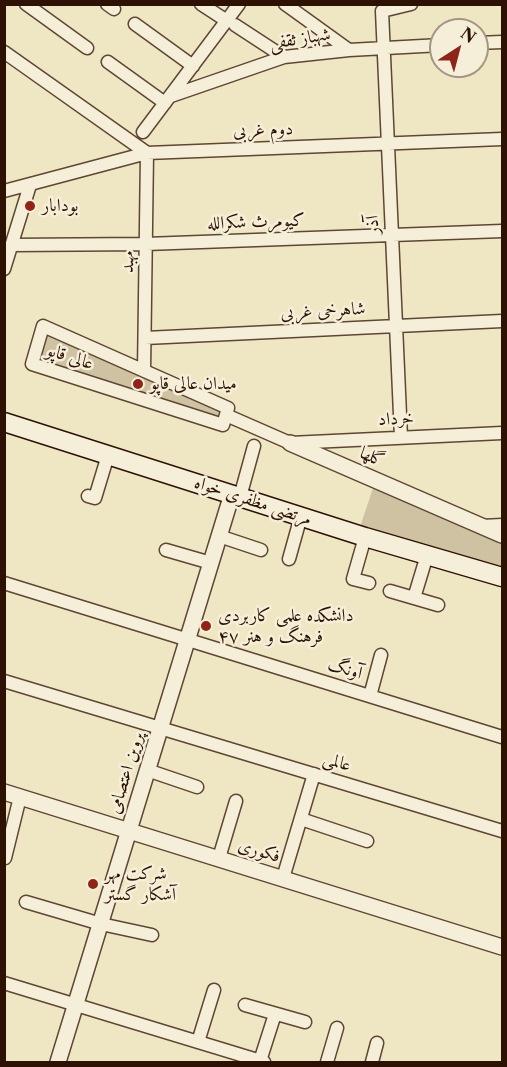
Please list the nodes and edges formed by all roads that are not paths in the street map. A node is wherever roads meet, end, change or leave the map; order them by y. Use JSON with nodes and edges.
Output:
{"nodes":[{"id":1,"x":27,"y":4,"type":"edge"},
{"id":2,"x":201,"y":4,"type":"edge"},
{"id":3,"x":239,"y":4,"type":"edge"},
{"id":4,"x":285,"y":4,"type":"edge"},
{"id":5,"x":411,"y":4,"type":"edge"},
{"id":6,"x":378,"y":8,"type":"edge"},
{"id":7,"x":231,"y":23,"type":"junction"},
{"id":8,"x":135,"y":24,"type":"dead end"},
{"id":9,"x":429,"y":46,"type":"edge"},
{"id":10,"x":87,"y":48,"type":"dead end"},
{"id":11,"x":383,"y":48,"type":"junction"},
{"id":12,"x":349,"y":50,"type":"junction"},
{"id":13,"x":4,"y":52,"type":"edge"},
{"id":14,"x":284,"y":57,"type":"junction"},
{"id":15,"x":108,"y":62,"type":"dead end"},
{"id":16,"x":192,"y":66,"type":"junction"},
{"id":17,"x":168,"y":99,"type":"junction"},
{"id":18,"x":143,"y":132,"type":"dead end"},
{"id":19,"x":502,"y":139,"type":"edge"},
{"id":20,"x":388,"y":143,"type":"junction"},
{"id":21,"x":147,"y":153,"type":"junction"},
{"id":22,"x":30,"y":185,"type":"junction"},
{"id":23,"x":4,"y":191,"type":"edge"},
{"id":24,"x":502,"y":231,"type":"edge"},
{"id":25,"x":392,"y":235,"type":"junction"},
{"id":26,"x":10,"y":238,"type":"edge"},
{"id":27,"x":146,"y":244,"type":"junction"},
{"id":28,"x":4,"y":269,"type":"edge"},
{"id":29,"x":502,"y":321,"type":"edge"},
{"id":30,"x":396,"y":326,"type":"junction"},
{"id":31,"x":145,"y":338,"type":"junction"},
{"id":32,"x":144,"y":371,"type":"junction"},
{"id":33,"x":226,"y":415,"type":"junction"},
{"id":34,"x":4,"y":422,"type":"edge"},
{"id":35,"x":502,"y":433,"type":"edge"},
{"id":36,"x":401,"y":437,"type":"junction"},
{"id":37,"x":291,"y":443,"type":"junction"},
{"id":38,"x":254,"y":446,"type":"dead end"},
{"id":39,"x":108,"y":455,"type":"junction"},
{"id":40,"x":236,"y":495,"type":"junction"},
{"id":41,"x":88,"y":496,"type":"dead end"},
{"id":42,"x":301,"y":516,"type":"junction"},
{"id":43,"x":502,"y":525,"type":"edge"},
{"id":44,"x":481,"y":526,"type":"junction"},
{"id":45,"x":502,"y":535,"type":"edge"},
{"id":46,"x":219,"y":536,"type":"junction"},
{"id":47,"x":365,"y":537,"type":"junction"},
{"id":48,"x":166,"y":550,"type":"dead end"},
{"id":49,"x":261,"y":550,"type":"dead end"},
{"id":50,"x":427,"y":555,"type":"junction"},
{"id":51,"x":289,"y":559,"type":"dead end"},
{"id":52,"x":211,"y":563,"type":"junction"},
{"id":53,"x":502,"y":578,"type":"edge"},
{"id":54,"x":4,"y":583,"type":"edge"},
{"id":55,"x":369,"y":583,"type":"dead end"},
{"id":56,"x":390,"y":591,"type":"dead end"},
{"id":57,"x":414,"y":598,"type":"junction"},
{"id":58,"x":438,"y":605,"type":"dead end"},
{"id":59,"x":187,"y":639,"type":"junction"},
{"id":60,"x":381,"y":655,"type":"dead end"},
{"id":61,"x":4,"y":681,"type":"edge"},
{"id":62,"x":369,"y":696,"type":"junction"},
{"id":63,"x":160,"y":728,"type":"junction"},
{"id":64,"x":502,"y":737,"type":"edge"},
{"id":65,"x":147,"y":770,"type":"junction"},
{"id":66,"x":314,"y":774,"type":"junction"},
{"id":67,"x":198,"y":787,"type":"dead end"},
{"id":68,"x":4,"y":792,"type":"edge"},
{"id":69,"x":20,"y":797,"type":"junction"},
{"id":70,"x":236,"y":801,"type":"dead end"},
{"id":71,"x":301,"y":819,"type":"junction"},
{"id":72,"x":129,"y":830,"type":"junction"},
{"id":73,"x":502,"y":831,"type":"edge"},
{"id":74,"x":367,"y":842,"type":"dead end"},
{"id":75,"x":5,"y":858,"type":"edge"},
{"id":76,"x":219,"y":858,"type":"junction"},
{"id":77,"x":283,"y":878,"type":"junction"},
{"id":78,"x":26,"y":902,"type":"dead end"},
{"id":79,"x":101,"y":924,"type":"junction"},
{"id":80,"x":152,"y":935,"type":"dead end"},
{"id":81,"x":502,"y":946,"type":"edge"},
{"id":82,"x":4,"y":983,"type":"edge"},
{"id":83,"x":214,"y":990,"type":"dead end"},
{"id":84,"x":76,"y":1005,"type":"junction"},
{"id":85,"x":245,"y":1005,"type":"dead end"},
{"id":86,"x":275,"y":1014,"type":"junction"},
{"id":87,"x":305,"y":1022,"type":"dead end"},
{"id":88,"x":337,"y":1028,"type":"dead end"},
{"id":89,"x":198,"y":1042,"type":"junction"},
{"id":90,"x":377,"y":1043,"type":"dead end"},
{"id":91,"x":58,"y":1062,"type":"edge"},
{"id":92,"x":262,"y":1062,"type":"edge"},
{"id":93,"x":327,"y":1062,"type":"edge"},
{"id":94,"x":372,"y":1062,"type":"edge"}],
"edges":[{"from":1,"to":10,"type":"street"},
{"from":2,"to":7,"type":"street"},
{"from":3,"to":7,"type":"street"},
{"from":4,"to":12,"type":"street"},
{"from":5,"to":6,"type":"street"},
{"from":6,"to":11,"type":"street","name":"آذر"},
{"from":7,"to":14,"type":"street"},
{"from":7,"to":16,"type":"street"},
{"from":8,"to":16,"type":"street"},
{"from":9,"to":11,"type":"street","name":"شهباز ثقفی"},
{"from":11,"to":12,"type":"street","name":"شهباز ثقفی"},
{"from":11,"to":20,"type":"street","name":"آذر"},
{"from":12,"to":14,"type":"street","name":"شهباز ثقفی"},
{"from":13,"to":21,"type":"street"},
{"from":14,"to":17,"type":"street","name":"شهباز ثقفی"},
{"from":15,"to":17,"type":"street"},
{"from":16,"to":17,"type":"street"},
{"from":17,"to":18,"type":"street"},
{"from":19,"to":20,"type":"street","name":"دوم غربی"},
{"from":20,"to":21,"type":"street","name":"دوم غربی"},
{"from":20,"to":25,"type":"street","name":"آذر"},
{"from":21,"to":22,"type":"street","name":"دوم غربی"},
{"from":21,"to":27,"type":"street","name":"مهبد"},
{"from":22,"to":23,"type":"street","name":"دوم غربی"},
{"from":22,"to":26,"type":"street"},
{"from":24,"to":25,"type":"street","name":"کیومرث شکرالله"},
{"from":25,"to":27,"type":"street","name":"کیومرث شکرالله"},
{"from":25,"to":30,"type":"street","name":"آذر"},
{"from":26,"to":27,"type":"street","name":"کیومرث شکرالله"},
{"from":26,"to":28,"type":"street"},
{"from":27,"to":31,"type":"street","name":"مهبد"},
{"from":29,"to":30,"type":"street","name":"شاهرخی غربی"},
{"from":30,"to":31,"type":"street","name":"شاهرخی غربی"},
{"from":30,"to":36,"type":"street","name":"آذر"},
{"from":31,"to":32,"type":"street","name":"مهبد"},
{"from":32,"to":33,"type":"street","name":"عالی قاپو"},
{"from":32,"to":33,"type":"street","name":"عالی قاپو"},
{"from":33,"to":37,"type":"street","name":"گلها"},
{"from":34,"to":39,"type":"main road","name":"مرتضی مظفری خواه"},
{"from":35,"to":36,"type":"street","name":"خرداد"},
{"from":36,"to":37,"type":"street","name":"خرداد"},
{"from":37,"to":44,"type":"street","name":"گلها"},
{"from":38,"to":40,"type":"street"},
{"from":39,"to":40,"type":"main road","name":"مرتضی مظفری خواه"},
{"from":39,"to":41,"type":"street"},
{"from":40,"to":42,"type":"main road","name":"مرتضی مظفری خواه"},
{"from":40,"to":46,"type":"street","name":"پروین اعتصامی"},
{"from":42,"to":47,"type":"main road","name":"مرتضی مظفری خواه"},
{"from":42,"to":51,"type":"street"},
{"from":43,"to":44,"type":"street"},
{"from":44,"to":45,"type":"street","name":"گلها"},
{"from":46,"to":49,"type":"street"},
{"from":46,"to":52,"type":"street","name":"پروین اعتصامی"},
{"from":47,"to":50,"type":"main road","name":"مرتضی مظفری خواه"},
{"from":47,"to":55,"type":"street"},
{"from":48,"to":52,"type":"street"},
{"from":50,"to":53,"type":"main road","name":"مرتضی مظفری خواه"},
{"from":50,"to":57,"type":"street"},
{"from":52,"to":59,"type":"street","name":"پروین اعتصامی"},
{"from":54,"to":59,"type":"street","name":"آونگ"},
{"from":56,"to":57,"type":"street"},
{"from":57,"to":58,"type":"street"},
{"from":59,"to":62,"type":"street","name":"آونگ"},
{"from":59,"to":63,"type":"street","name":"پروین اعتصامی"},
{"from":60,"to":62,"type":"street"},
{"from":61,"to":63,"type":"street","name":"عالمی"},
{"from":62,"to":64,"type":"street","name":"آونگ"},
{"from":63,"to":65,"type":"street","name":"پروین اعتصامی"},
{"from":63,"to":66,"type":"street","name":"عالمی"},
{"from":65,"to":67,"type":"street"},
{"from":65,"to":72,"type":"street","name":"پروین اعتصامی"},
{"from":66,"to":71,"type":"street"},
{"from":66,"to":73,"type":"street","name":"عالمی"},
{"from":68,"to":69,"type":"street","name":"فکوری"},
{"from":69,"to":72,"type":"street","name":"فکوری"},
{"from":69,"to":75,"type":"street"},
{"from":70,"to":76,"type":"street"},
{"from":71,"to":74,"type":"street"},
{"from":71,"to":77,"type":"street"},
{"from":72,"to":76,"type":"street","name":"فکوری"},
{"from":72,"to":79,"type":"street","name":"پروین اعتصامی"},
{"from":76,"to":77,"type":"street","name":"فکوری"},
{"from":77,"to":81,"type":"street","name":"فکوری"},
{"from":78,"to":79,"type":"street"},
{"from":79,"to":80,"type":"street"},
{"from":79,"to":84,"type":"street","name":"پروین اعتصامی"},
{"from":82,"to":84,"type":"street"},
{"from":83,"to":89,"type":"street"},
{"from":84,"to":89,"type":"street"},
{"from":84,"to":91,"type":"street","name":"پروین اعتصامی"},
{"from":85,"to":86,"type":"street"},
{"from":86,"to":87,"type":"street"},
{"from":86,"to":92,"type":"street"},
{"from":88,"to":93,"type":"street"},
{"from":89,"to":92,"type":"street"},
{"from":90,"to":94,"type":"street"}]}
